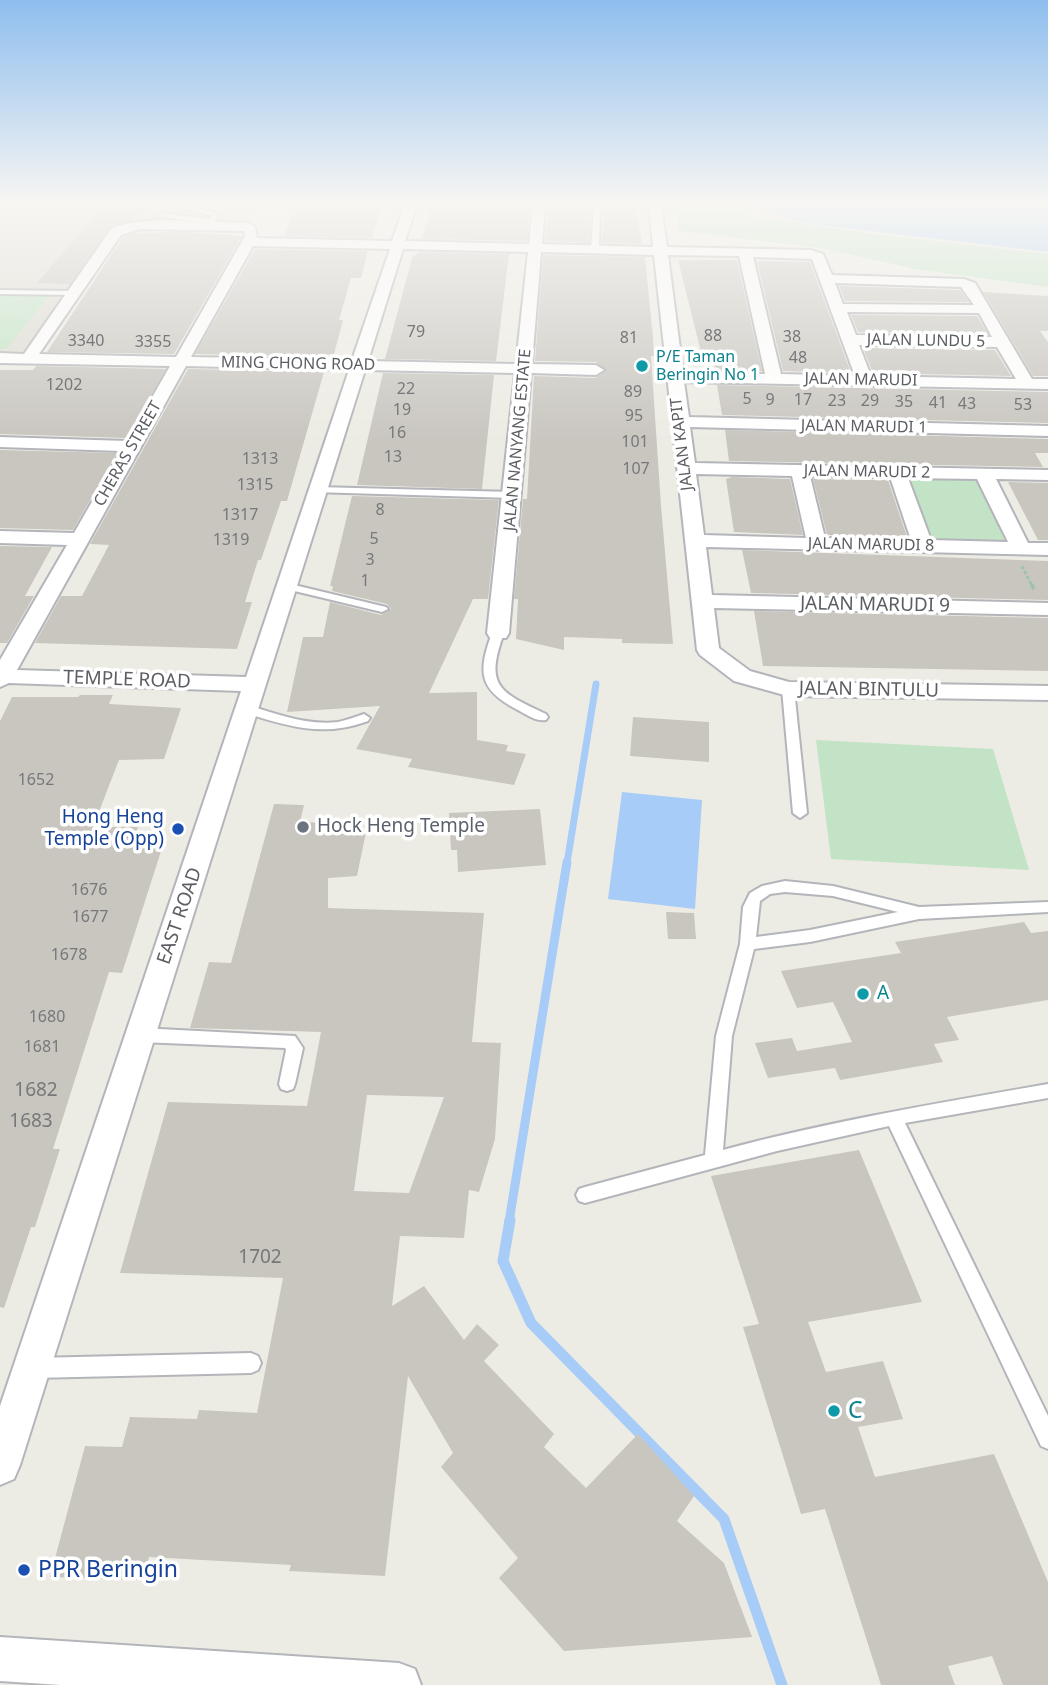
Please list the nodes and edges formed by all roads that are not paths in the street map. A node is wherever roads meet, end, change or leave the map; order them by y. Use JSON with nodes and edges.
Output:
{"nodes":[{"id":1,"x":81,"y":283,"type":"edge"},
{"id":2,"x":222,"y":283,"type":"edge"},
{"id":3,"x":385,"y":283,"type":"edge"},
{"id":4,"x":532,"y":283,"type":"edge"},
{"id":5,"x":665,"y":283,"type":"edge"},
{"id":6,"x":752,"y":283,"type":"edge"},
{"id":7,"x":827,"y":283,"type":"edge"},
{"id":8,"x":951,"y":283,"type":"edge"},
{"id":9,"x":964,"y":283,"type":"joint"},
{"id":10,"x":0,"y":292,"type":"edge"},
{"id":11,"x":74,"y":293,"type":"junction"},
{"id":12,"x":837,"y":308,"type":"junction"},
{"id":13,"x":984,"y":309,"type":"junction"},
{"id":14,"x":849,"y":340,"type":"junction"},
{"id":15,"x":1003,"y":342,"type":"junction"},
{"id":16,"x":0,"y":358,"type":"edge"},
{"id":17,"x":28,"y":359,"type":"junction"},
{"id":18,"x":180,"y":362,"type":"junction"},
{"id":19,"x":357,"y":365,"type":"junction"},
{"id":20,"x":524,"y":369,"type":"junction"},
{"id":21,"x":596,"y":370,"type":"dead end"},
{"id":22,"x":674,"y":377,"type":"junction"},
{"id":23,"x":774,"y":379,"type":"junction"},
{"id":24,"x":865,"y":380,"type":"junction"},
{"id":25,"x":1027,"y":384,"type":"junction"},
{"id":26,"x":1048,"y":384,"type":"edge"},
{"id":27,"x":680,"y":422,"type":"junction"},
{"id":28,"x":1048,"y":431,"type":"edge"},
{"id":29,"x":0,"y":442,"type":"edge"},
{"id":30,"x":133,"y":446,"type":"junction"},
{"id":31,"x":685,"y":468,"type":"junction"},
{"id":32,"x":800,"y":471,"type":"junction"},
{"id":33,"x":897,"y":472,"type":"junction"},
{"id":34,"x":984,"y":474,"type":"junction"},
{"id":35,"x":1048,"y":475,"type":"edge"},
{"id":36,"x":317,"y":490,"type":"junction"},
{"id":37,"x":513,"y":495,"type":"junction"},
{"id":38,"x":0,"y":537,"type":"edge"},
{"id":39,"x":80,"y":539,"type":"junction"},
{"id":40,"x":694,"y":541,"type":"junction"},
{"id":41,"x":817,"y":544,"type":"junction"},
{"id":42,"x":923,"y":547,"type":"junction"},
{"id":43,"x":1021,"y":549,"type":"junction"},
{"id":44,"x":1048,"y":549,"type":"edge"},
{"id":45,"x":286,"y":586,"type":"junction"},
{"id":46,"x":702,"y":601,"type":"junction"},
{"id":47,"x":1046,"y":608,"type":"edge"},
{"id":48,"x":382,"y":609,"type":"dead end"},
{"id":49,"x":498,"y":633,"type":"joint"},
{"id":50,"x":1,"y":677,"type":"edge"},
{"id":51,"x":788,"y":689,"type":"junction"},
{"id":52,"x":1048,"y":693,"type":"edge"},
{"id":53,"x":250,"y":696,"type":"junction"},
{"id":54,"x":364,"y":718,"type":"dead end"},
{"id":55,"x":542,"y":718,"type":"dead end"},
{"id":56,"x":800,"y":814,"type":"dead end"},
{"id":57,"x":1048,"y":907,"type":"edge"},
{"id":58,"x":919,"y":913,"type":"junction"},
{"id":59,"x":748,"y":944,"type":"junction"},
{"id":60,"x":140,"y":1035,"type":"junction"},
{"id":61,"x":287,"y":1084,"type":"dead end"},
{"id":62,"x":1048,"y":1091,"type":"edge"},
{"id":63,"x":894,"y":1118,"type":"junction"},
{"id":64,"x":713,"y":1160,"type":"junction"},
{"id":65,"x":584,"y":1195,"type":"dead end"},
{"id":66,"x":251,"y":1363,"type":"dead end"},
{"id":67,"x":32,"y":1368,"type":"junction"},
{"id":68,"x":1048,"y":1439,"type":"edge"},
{"id":69,"x":0,"y":1465,"type":"edge"},
{"id":70,"x":0,"y":1659,"type":"edge"},
{"id":71,"x":399,"y":1685,"type":"edge"}],
"edges":[{"from":1,"to":11,"type":"street"},
{"from":2,"to":18,"type":"street","name":"CHERAS STREET"},
{"from":3,"to":19,"type":"street","name":"EAST ROAD"},
{"from":4,"to":20,"type":"street","name":"JALAN NANYANG ESTATE"},
{"from":5,"to":22,"type":"street","name":"JALAN KAPIT"},
{"from":6,"to":23,"type":"street"},
{"from":7,"to":12,"type":"street"},
{"from":8,"to":9,"type":"street"},
{"from":9,"to":13,"type":"street"},
{"from":10,"to":11,"type":"lane"},
{"from":11,"to":17,"type":"street"},
{"from":12,"to":13,"type":"street"},
{"from":12,"to":14,"type":"street"},
{"from":13,"to":15,"type":"street"},
{"from":14,"to":15,"type":"street","name":"JALAN LUNDU 5"},
{"from":14,"to":24,"type":"street"},
{"from":15,"to":25,"type":"street"},
{"from":16,"to":17,"type":"street","name":"MING CHONG ROAD"},
{"from":17,"to":18,"type":"street","name":"MING CHONG ROAD"},
{"from":18,"to":19,"type":"street","name":"MING CHONG ROAD"},
{"from":18,"to":30,"type":"street","name":"CHERAS STREET"},
{"from":19,"to":20,"type":"street","name":"MING CHONG ROAD"},
{"from":19,"to":36,"type":"street","name":"EAST ROAD"},
{"from":20,"to":21,"type":"street","name":"MING CHONG ROAD"},
{"from":20,"to":37,"type":"street","name":"JALAN NANYANG ESTATE"},
{"from":22,"to":23,"type":"street","name":"JALAN MARUDI"},
{"from":22,"to":27,"type":"street","name":"JALAN KAPIT"},
{"from":23,"to":24,"type":"street","name":"JALAN MARUDI"},
{"from":24,"to":25,"type":"street","name":"JALAN MARUDI"},
{"from":25,"to":26,"type":"street","name":"JALAN MARUDI"},
{"from":27,"to":28,"type":"street","name":"JALAN MARUDI 1"},
{"from":27,"to":31,"type":"street","name":"JALAN KAPIT"},
{"from":29,"to":30,"type":"street"},
{"from":30,"to":39,"type":"street","name":"CHERAS STREET"},
{"from":31,"to":32,"type":"street","name":"JALAN MARUDI 2"},
{"from":31,"to":40,"type":"street","name":"JALAN KAPIT"},
{"from":32,"to":33,"type":"street","name":"JALAN MARUDI 2"},
{"from":32,"to":41,"type":"street"},
{"from":33,"to":34,"type":"street","name":"JALAN MARUDI 2"},
{"from":33,"to":42,"type":"street"},
{"from":34,"to":35,"type":"street","name":"JALAN MARUDI 2"},
{"from":34,"to":43,"type":"street"},
{"from":36,"to":37,"type":"lane"},
{"from":36,"to":45,"type":"street","name":"EAST ROAD"},
{"from":37,"to":49,"type":"street","name":"JALAN NANYANG ESTATE"},
{"from":38,"to":39,"type":"street"},
{"from":39,"to":50,"type":"street","name":"CHERAS STREET"},
{"from":40,"to":41,"type":"street","name":"JALAN MARUDI 8"},
{"from":40,"to":46,"type":"street","name":"JALAN KAPIT"},
{"from":41,"to":42,"type":"street","name":"JALAN MARUDI 8"},
{"from":42,"to":43,"type":"street","name":"JALAN MARUDI 8"},
{"from":43,"to":44,"type":"street","name":"JALAN MARUDI 8"},
{"from":45,"to":48,"type":"lane"},
{"from":45,"to":53,"type":"street","name":"EAST ROAD"},
{"from":46,"to":47,"type":"street","name":"JALAN MARUDI 9"},
{"from":46,"to":51,"type":"street","name":"JALAN BINTULU"},
{"from":49,"to":55,"type":"lane"},
{"from":50,"to":53,"type":"street","name":"TEMPLE ROAD"},
{"from":51,"to":52,"type":"street","name":"JALAN BINTULU"},
{"from":51,"to":56,"type":"lane"},
{"from":53,"to":54,"type":"lane"},
{"from":53,"to":60,"type":"street","name":"EAST ROAD"},
{"from":57,"to":58,"type":"lane"},
{"from":58,"to":59,"type":"lane"},
{"from":58,"to":59,"type":"lane"},
{"from":59,"to":64,"type":"lane"},
{"from":60,"to":61,"type":"lane"},
{"from":60,"to":67,"type":"street","name":"EAST ROAD"},
{"from":62,"to":63,"type":"lane"},
{"from":63,"to":64,"type":"lane"},
{"from":63,"to":68,"type":"lane"},
{"from":64,"to":65,"type":"lane"},
{"from":66,"to":67,"type":"lane"},
{"from":67,"to":69,"type":"street","name":"EAST ROAD"},
{"from":70,"to":71,"type":"street"}]}
